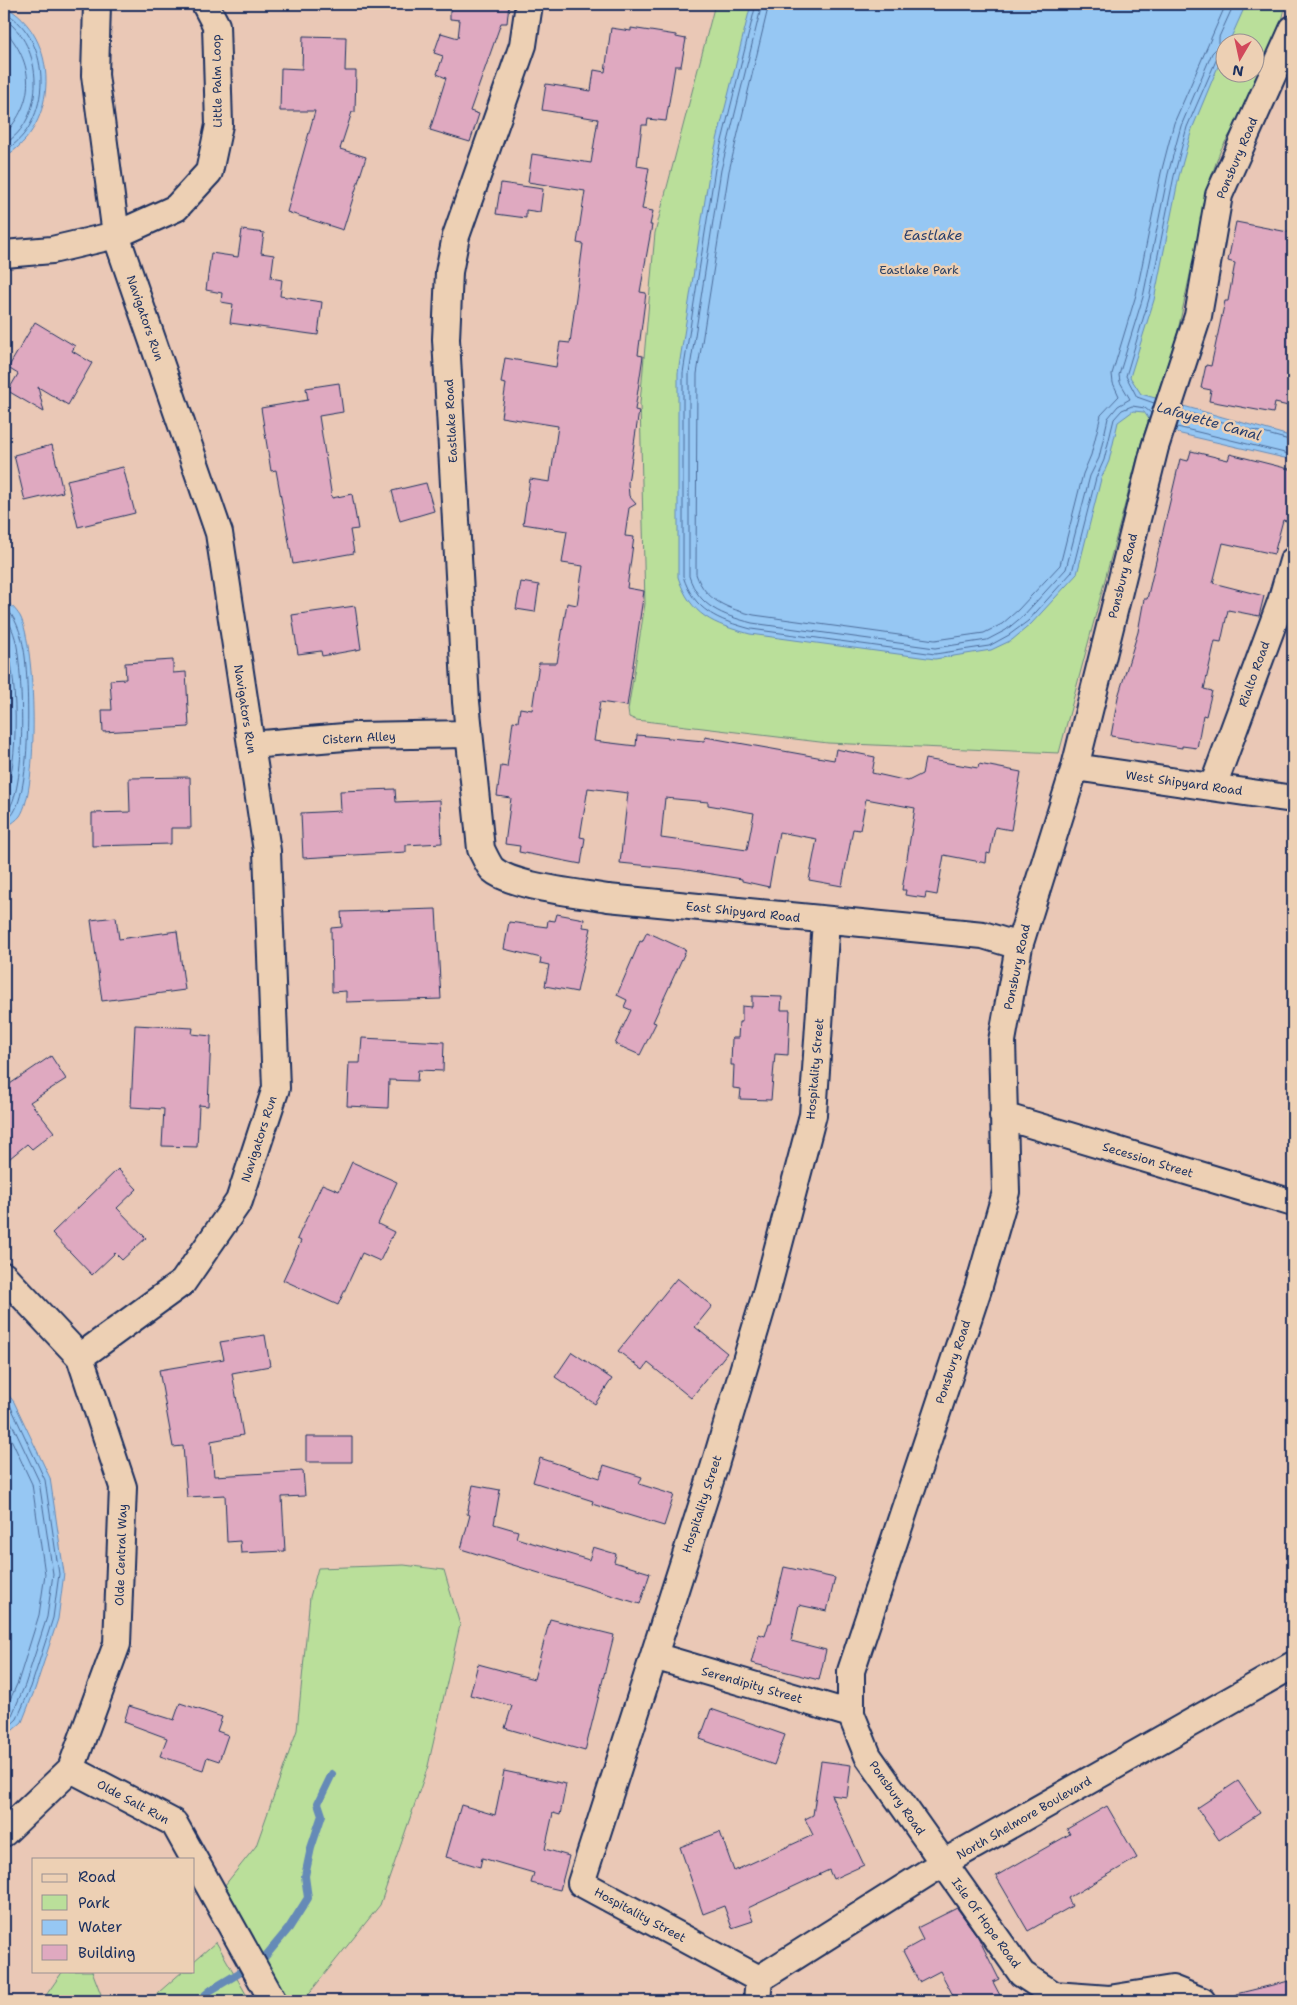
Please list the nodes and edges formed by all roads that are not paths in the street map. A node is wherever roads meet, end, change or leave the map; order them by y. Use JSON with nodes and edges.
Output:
{"nodes":[{"id":1,"x":97,"y":4,"type":"edge"},
{"id":2,"x":206,"y":4,"type":"edge"},
{"id":3,"x":528,"y":4,"type":"edge"},
{"id":4,"x":1293,"y":30,"type":"edge"},
{"id":5,"x":116,"y":235,"type":"junction"},
{"id":6,"x":4,"y":254,"type":"edge"},
{"id":7,"x":1293,"y":561,"type":"edge"},
{"id":8,"x":1287,"y":601,"type":"edge"},
{"id":9,"x":468,"y":734,"type":"junction"},
{"id":10,"x":251,"y":746,"type":"junction"},
{"id":11,"x":1075,"y":767,"type":"junction"},
{"id":12,"x":1213,"y":786,"type":"junction"},
{"id":13,"x":1293,"y":799,"type":"edge"},
{"id":14,"x":481,"y":849,"type":"joint"},
{"id":15,"x":826,"y":920,"type":"junction"},
{"id":16,"x":1020,"y":946,"type":"junction"},
{"id":17,"x":1003,"y":1116,"type":"junction"},
{"id":18,"x":1293,"y":1203,"type":"edge"},
{"id":19,"x":4,"y":1276,"type":"edge"},
{"id":20,"x":80,"y":1358,"type":"junction"},
{"id":21,"x":654,"y":1656,"type":"junction"},
{"id":22,"x":1293,"y":1664,"type":"edge"},
{"id":23,"x":851,"y":1714,"type":"junction"},
{"id":24,"x":71,"y":1769,"type":"junction"},
{"id":25,"x":4,"y":1833,"type":"edge"},
{"id":26,"x":194,"y":1858,"type":"edge"},
{"id":27,"x":195,"y":1860,"type":"edge"},
{"id":28,"x":943,"y":1863,"type":"junction"},
{"id":29,"x":758,"y":1990,"type":"edge"},
{"id":30,"x":273,"y":2001,"type":"edge"},
{"id":31,"x":1202,"y":2001,"type":"edge"}],
"edges":[{"from":1,"to":5,"type":"street","name":"Navigators Run"},
{"from":2,"to":5,"type":"street","name":"Little Palm Loop"},
{"from":3,"to":9,"type":"street","name":"Eastlake Road"},
{"from":4,"to":11,"type":"street","name":"Ponsbury Road"},
{"from":5,"to":6,"type":"street","name":"Little Palm Loop"},
{"from":5,"to":10,"type":"street","name":"Navigators Run"},
{"from":7,"to":8,"type":"street","name":"Rialto Road"},
{"from":8,"to":12,"type":"street","name":"Rialto Road"},
{"from":9,"to":10,"type":"street","name":"Cistern Alley"},
{"from":9,"to":14,"type":"street","name":"Eastlake Road"},
{"from":10,"to":20,"type":"street","name":"Navigators Run"},
{"from":11,"to":12,"type":"street","name":"West Shipyard Road"},
{"from":11,"to":16,"type":"street","name":"Ponsbury Road"},
{"from":12,"to":13,"type":"street","name":"West Shipyard Road"},
{"from":14,"to":15,"type":"street","name":"East Shipyard Road"},
{"from":15,"to":16,"type":"street","name":"East Shipyard Road"},
{"from":15,"to":21,"type":"street","name":"Hospitality Street"},
{"from":16,"to":17,"type":"street","name":"Ponsbury Road"},
{"from":17,"to":18,"type":"street","name":"Secession Street"},
{"from":17,"to":23,"type":"street","name":"Ponsbury Road"},
{"from":19,"to":20,"type":"street","name":"Olde Central Way"},
{"from":20,"to":24,"type":"street","name":"Olde Central Way"},
{"from":21,"to":23,"type":"street","name":"Serendipity Street"},
{"from":21,"to":29,"type":"street","name":"Hospitality Street"},
{"from":22,"to":28,"type":"street","name":"North Shelmore Boulevard"},
{"from":23,"to":28,"type":"street","name":"Ponsbury Road"},
{"from":24,"to":25,"type":"street","name":"Olde Central Way"},
{"from":24,"to":26,"type":"street","name":"Olde Salt Run"},
{"from":27,"to":30,"type":"street","name":"Olde Salt Run"},
{"from":28,"to":29,"type":"street","name":"North Shelmore Boulevard"},
{"from":28,"to":31,"type":"street","name":"Isle Of Hope Road"}]}
